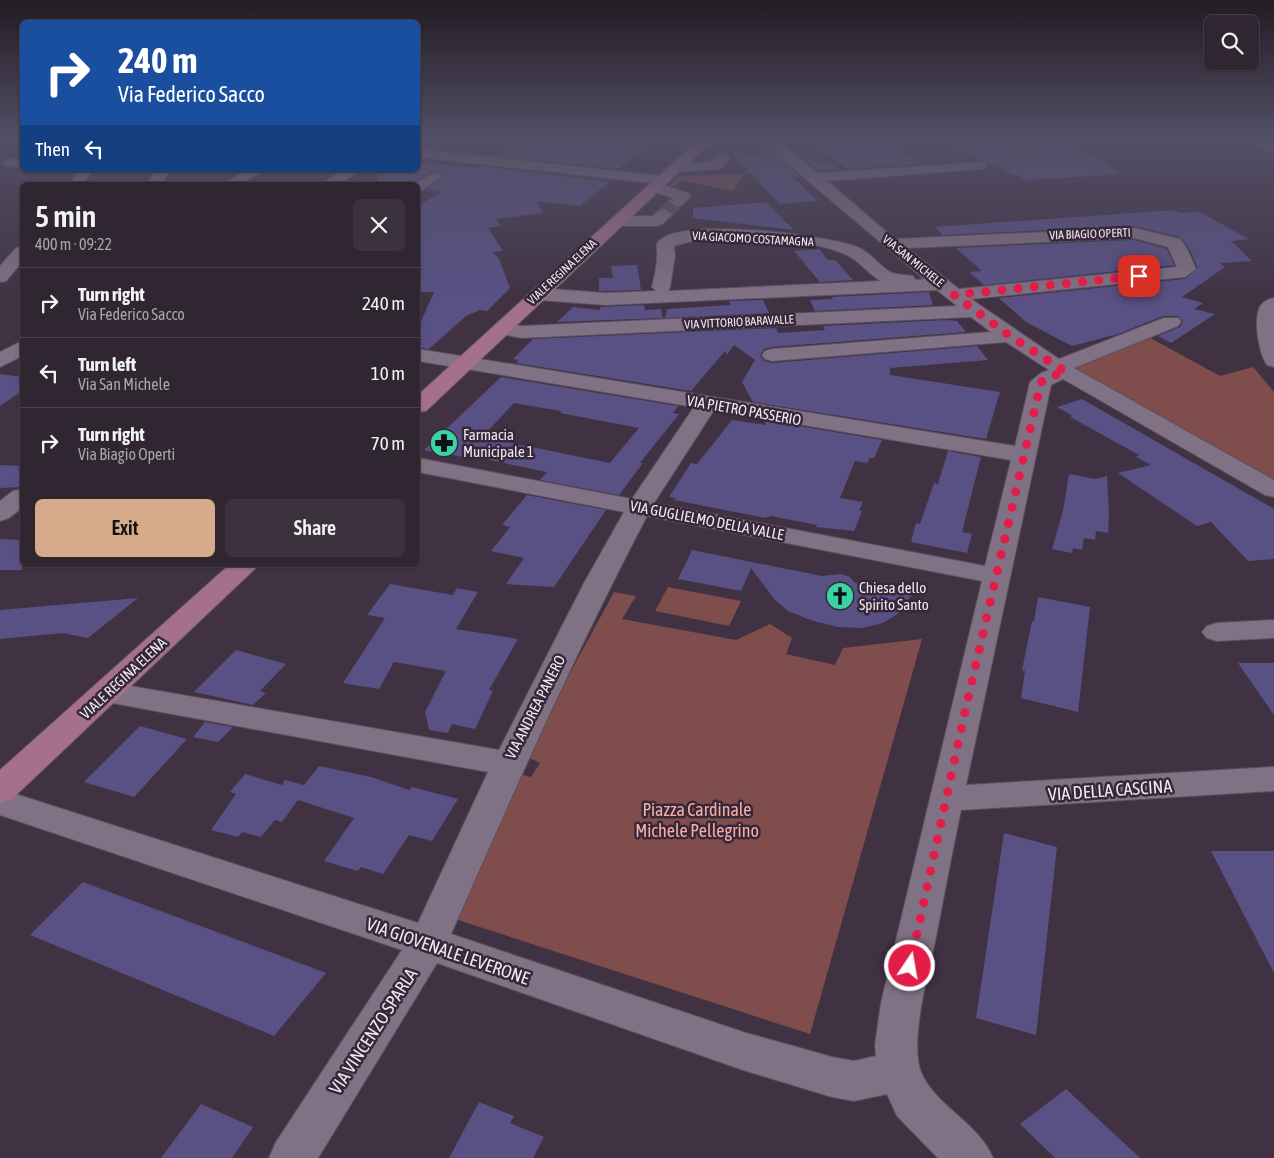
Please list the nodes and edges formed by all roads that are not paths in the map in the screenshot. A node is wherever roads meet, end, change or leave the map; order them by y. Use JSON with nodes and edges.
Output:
{"nodes":[{"id":1,"x":648,"y":193,"type":"tunnel mouth"},
{"id":2,"x":677,"y":193,"type":"edge"},
{"id":3,"x":831,"y":193,"type":"edge"},
{"id":4,"x":677,"y":202,"type":"dead end"},
{"id":5,"x":664,"y":214,"type":"tunnel mouth"},
{"id":6,"x":618,"y":221,"type":"junction"},
{"id":7,"x":891,"y":244,"type":"junction"},
{"id":8,"x":20,"y":254,"type":"edge"},
{"id":9,"x":0,"y":277,"type":"edge"},
{"id":10,"x":944,"y":286,"type":"junction"},
{"id":11,"x":661,"y":287,"type":"dead end"},
{"id":12,"x":539,"y":294,"type":"junction"},
{"id":13,"x":1274,"y":304,"type":"edge"},
{"id":14,"x":975,"y":311,"type":"junction"},
{"id":15,"x":1171,"y":322,"type":"dead end"},
{"id":16,"x":502,"y":329,"type":"junction"},
{"id":17,"x":1010,"y":336,"type":"junction"},
{"id":18,"x":20,"y":347,"type":"edge"},
{"id":19,"x":772,"y":354,"type":"dead end"},
{"id":20,"x":420,"y":355,"type":"edge"},
{"id":21,"x":0,"y":361,"type":"edge"},
{"id":22,"x":1274,"y":361,"type":"edge"},
{"id":23,"x":465,"y":363,"type":"junction"},
{"id":24,"x":1062,"y":370,"type":"junction"},
{"id":25,"x":420,"y":404,"type":"edge"},
{"id":26,"x":707,"y":404,"type":"junction"},
{"id":27,"x":1024,"y":455,"type":"junction"},
{"id":28,"x":420,"y":465,"type":"edge"},
{"id":29,"x":1274,"y":490,"type":"edge"},
{"id":30,"x":20,"y":498,"type":"edge"},
{"id":31,"x":639,"y":507,"type":"junction"},
{"id":32,"x":0,"y":514,"type":"edge"},
{"id":33,"x":0,"y":521,"type":"edge"},
{"id":34,"x":20,"y":522,"type":"edge"},
{"id":35,"x":243,"y":567,"type":"edge"},
{"id":36,"x":997,"y":576,"type":"junction"},
{"id":37,"x":1274,"y":629,"type":"edge"},
{"id":38,"x":1216,"y":632,"type":"dead end"},
{"id":39,"x":107,"y":692,"type":"junction"},
{"id":40,"x":509,"y":764,"type":"junction"},
{"id":41,"x":1271,"y":783,"type":"edge"},
{"id":42,"x":0,"y":790,"type":"edge"},
{"id":43,"x":946,"y":798,"type":"junction"},
{"id":44,"x":0,"y":802,"type":"edge"},
{"id":45,"x":428,"y":943,"type":"junction"},
{"id":46,"x":899,"y":1072,"type":"junction"},
{"id":47,"x":292,"y":1158,"type":"edge"},
{"id":48,"x":970,"y":1158,"type":"edge"}],
"edges":[{"from":1,"to":6,"type":"main road","name":"VIALE REGINA ELENA"},
{"from":2,"to":4,"type":"street"},
{"from":3,"to":7,"type":"street","name":"VIA SAN MICHELE"},
{"from":5,"to":6,"type":"street"},
{"from":6,"to":12,"type":"main road","name":"VIALE REGINA ELENA"},
{"from":7,"to":10,"type":"street","name":"VIA SAN MICHELE"},
{"from":7,"to":10,"type":"street","name":"VIA BIAGIO OPERTI"},
{"from":8,"to":9,"type":"street"},
{"from":10,"to":11,"type":"street","name":"VIA GIACOMO COSTAMAGNA"},
{"from":10,"to":12,"type":"street"},
{"from":10,"to":14,"type":"street","name":"VIA SAN MICHELE"},
{"from":12,"to":16,"type":"main road","name":"VIALE REGINA ELENA"},
{"from":13,"to":22,"type":"street"},
{"from":14,"to":16,"type":"street","name":"VIA VITTORIO BARAVALLE"},
{"from":14,"to":17,"type":"street","name":"VIA SAN MICHELE"},
{"from":15,"to":24,"type":"street"},
{"from":16,"to":23,"type":"main road","name":"VIALE REGINA ELENA"},
{"from":17,"to":19,"type":"street"},
{"from":17,"to":24,"type":"street","name":"VIA SAN MICHELE"},
{"from":18,"to":21,"type":"street"},
{"from":20,"to":23,"type":"street","name":"VIA PIETRO PASSERIO"},
{"from":23,"to":25,"type":"main road","name":"VIALE REGINA ELENA"},
{"from":23,"to":26,"type":"street","name":"VIA PIETRO PASSERIO"},
{"from":24,"to":27,"type":"street"},
{"from":24,"to":29,"type":"street","name":"VIA SAN MICHELE"},
{"from":26,"to":27,"type":"street","name":"VIA PIETRO PASSERIO"},
{"from":26,"to":31,"type":"street","name":"VIA ANDREA PANERO"},
{"from":27,"to":36,"type":"street"},
{"from":28,"to":31,"type":"street","name":"VIA GUGLIELMO DELLA VALLE"},
{"from":30,"to":32,"type":"street"},
{"from":31,"to":36,"type":"street","name":"VIA GUGLIELMO DELLA VALLE"},
{"from":31,"to":40,"type":"street","name":"VIA ANDREA PANERO"},
{"from":33,"to":34,"type":"street"},
{"from":35,"to":39,"type":"main road","name":"VIALE REGINA ELENA"},
{"from":36,"to":43,"type":"street"},
{"from":37,"to":38,"type":"street"},
{"from":39,"to":40,"type":"street","name":"VIA ANDREA PANERO"},
{"from":39,"to":42,"type":"main road","name":"VIALE REGINA ELENA"},
{"from":40,"to":45,"type":"street","name":"VIA VINCENZO SPARLA"},
{"from":41,"to":43,"type":"street","name":"VIA DELLA CASCINA"},
{"from":43,"to":46,"type":"street"},
{"from":44,"to":45,"type":"street","name":"VIA GIOVENALE LEVERONE"},
{"from":45,"to":46,"type":"street","name":"VIA GIOVENALE LEVERONE"},
{"from":45,"to":47,"type":"street","name":"VIA VINCENZO SPARLA"},
{"from":46,"to":48,"type":"street"}]}
